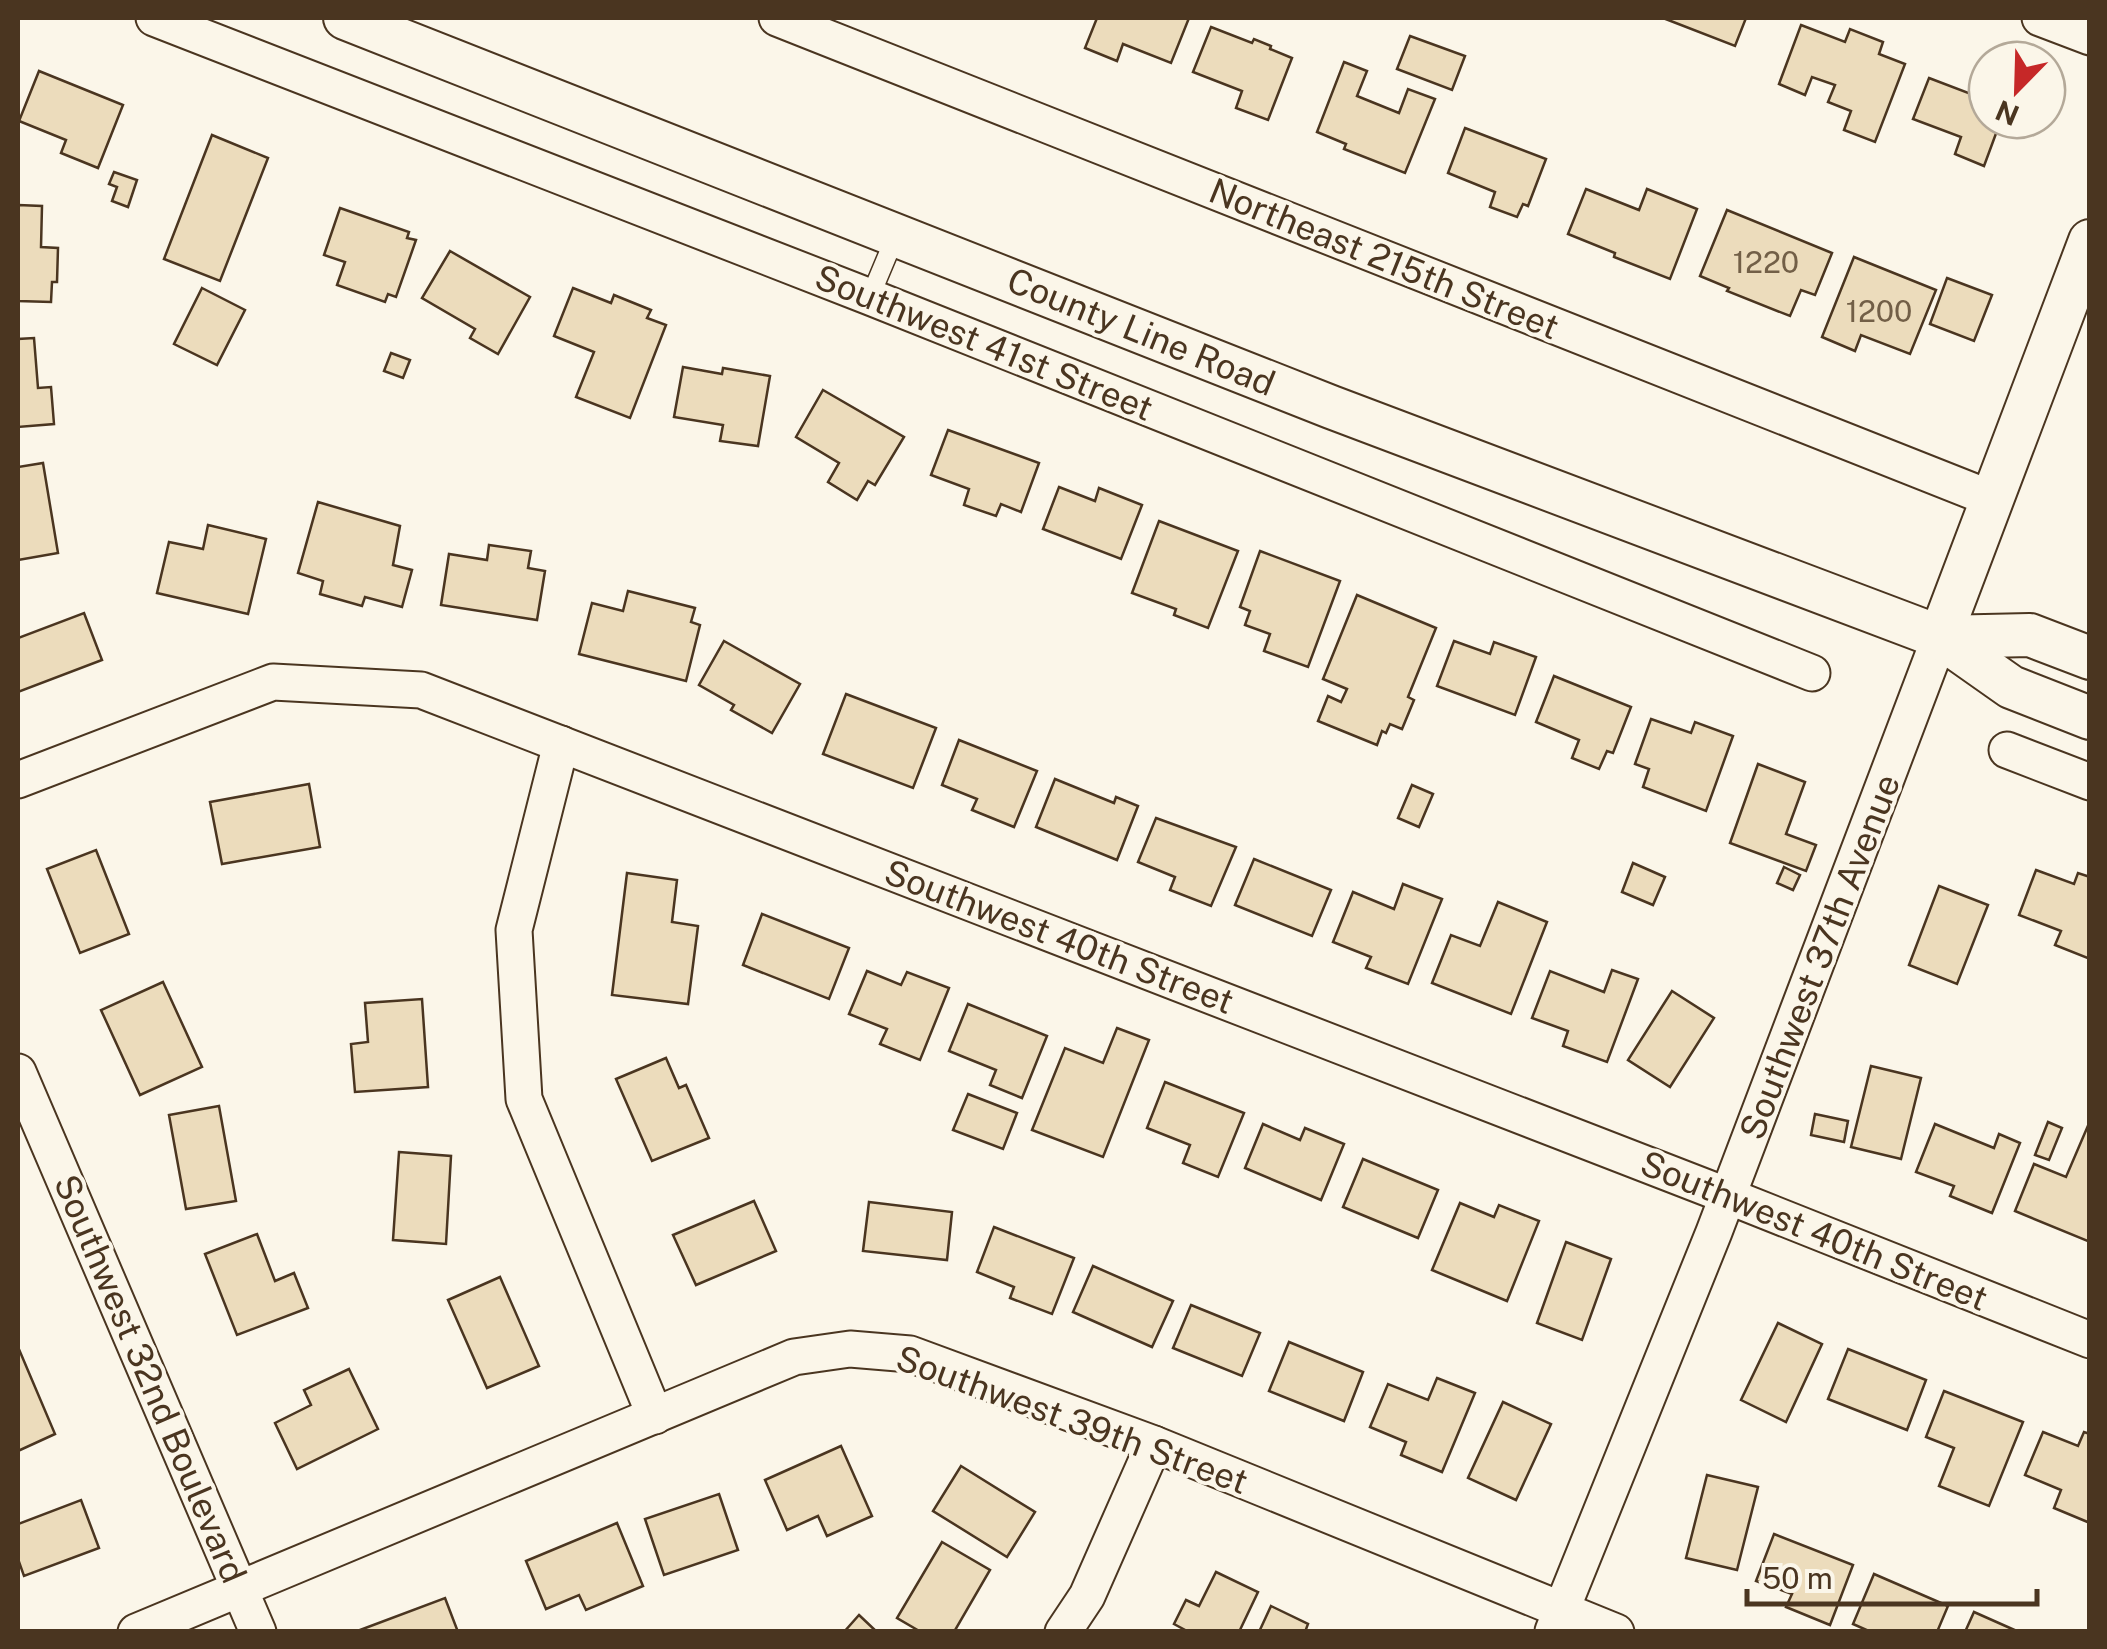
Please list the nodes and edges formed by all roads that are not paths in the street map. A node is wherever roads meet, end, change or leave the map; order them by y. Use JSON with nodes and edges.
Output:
{"nodes":[{"id":1,"x":154,"y":18,"type":"edge"},
{"id":2,"x":345,"y":18,"type":"edge"},
{"id":3,"x":777,"y":18,"type":"edge"},
{"id":4,"x":2040,"y":18,"type":"edge"},
{"id":5,"x":2090,"y":37,"type":"edge"},
{"id":6,"x":896,"y":235,"type":"junction"},
{"id":7,"x":2090,"y":240,"type":"edge"},
{"id":8,"x":870,"y":298,"type":"junction"},
{"id":9,"x":2075,"y":323,"type":"edge"},
{"id":10,"x":1992,"y":499,"type":"junction"},
{"id":11,"x":1940,"y":638,"type":"junction"},
{"id":12,"x":2090,"y":658,"type":"edge"},
{"id":13,"x":1812,"y":673,"type":"dead end"},
{"id":14,"x":2090,"y":718,"type":"edge"},
{"id":15,"x":562,"y":744,"type":"junction"},
{"id":16,"x":2008,"y":750,"type":"dead end"},
{"id":17,"x":18,"y":780,"type":"edge"},
{"id":18,"x":2090,"y":782,"type":"edge"},
{"id":19,"x":18,"y":1072,"type":"edge"},
{"id":20,"x":1728,"y":1196,"type":"junction"},
{"id":21,"x":2090,"y":1340,"type":"edge"},
{"id":22,"x":655,"y":1416,"type":"junction"},
{"id":23,"x":1154,"y":1444,"type":"junction"},
{"id":24,"x":240,"y":1590,"type":"junction"},
{"id":25,"x":1557,"y":1621,"type":"edge"},
{"id":26,"x":136,"y":1632,"type":"edge"},
{"id":27,"x":258,"y":1632,"type":"edge"},
{"id":28,"x":1063,"y":1632,"type":"edge"},
{"id":29,"x":1616,"y":1632,"type":"edge"}],
"edges":[{"from":1,"to":8,"type":"street","name":"Southwest 41st Street"},
{"from":2,"to":6,"type":"street","name":"County Line Road"},
{"from":3,"to":10,"type":"street","name":"Northeast 215th Street"},
{"from":4,"to":5,"type":"street"},
{"from":6,"to":8,"type":"lane"},
{"from":6,"to":11,"type":"street","name":"County Line Road"},
{"from":7,"to":9,"type":"street"},
{"from":8,"to":13,"type":"street","name":"Southwest 41st Street"},
{"from":9,"to":10,"type":"street"},
{"from":10,"to":11,"type":"street"},
{"from":11,"to":12,"type":"street","name":"County Line Road"},
{"from":11,"to":14,"type":"street","name":"County Line Road"},
{"from":11,"to":20,"type":"street","name":"Southwest 37th Avenue"},
{"from":15,"to":17,"type":"street","name":"Southwest 40th Street"},
{"from":15,"to":20,"type":"street","name":"Southwest 40th Street"},
{"from":15,"to":22,"type":"street"},
{"from":16,"to":18,"type":"street"},
{"from":19,"to":24,"type":"street","name":"Southwest 32nd Boulevard"},
{"from":20,"to":21,"type":"street","name":"Southwest 40th Street"},
{"from":20,"to":25,"type":"street","name":"Southwest 37th Avenue"},
{"from":22,"to":23,"type":"street","name":"Southwest 39th Street"},
{"from":22,"to":24,"type":"street","name":"Southwest 39th Street"},
{"from":23,"to":25,"type":"street","name":"Southwest 39th Street"},
{"from":23,"to":28,"type":"street"},
{"from":24,"to":26,"type":"street","name":"Southwest 39th Street"},
{"from":24,"to":27,"type":"street","name":"Southwest 32nd Boulevard"},
{"from":25,"to":29,"type":"street","name":"Southwest 39th Street"}]}
